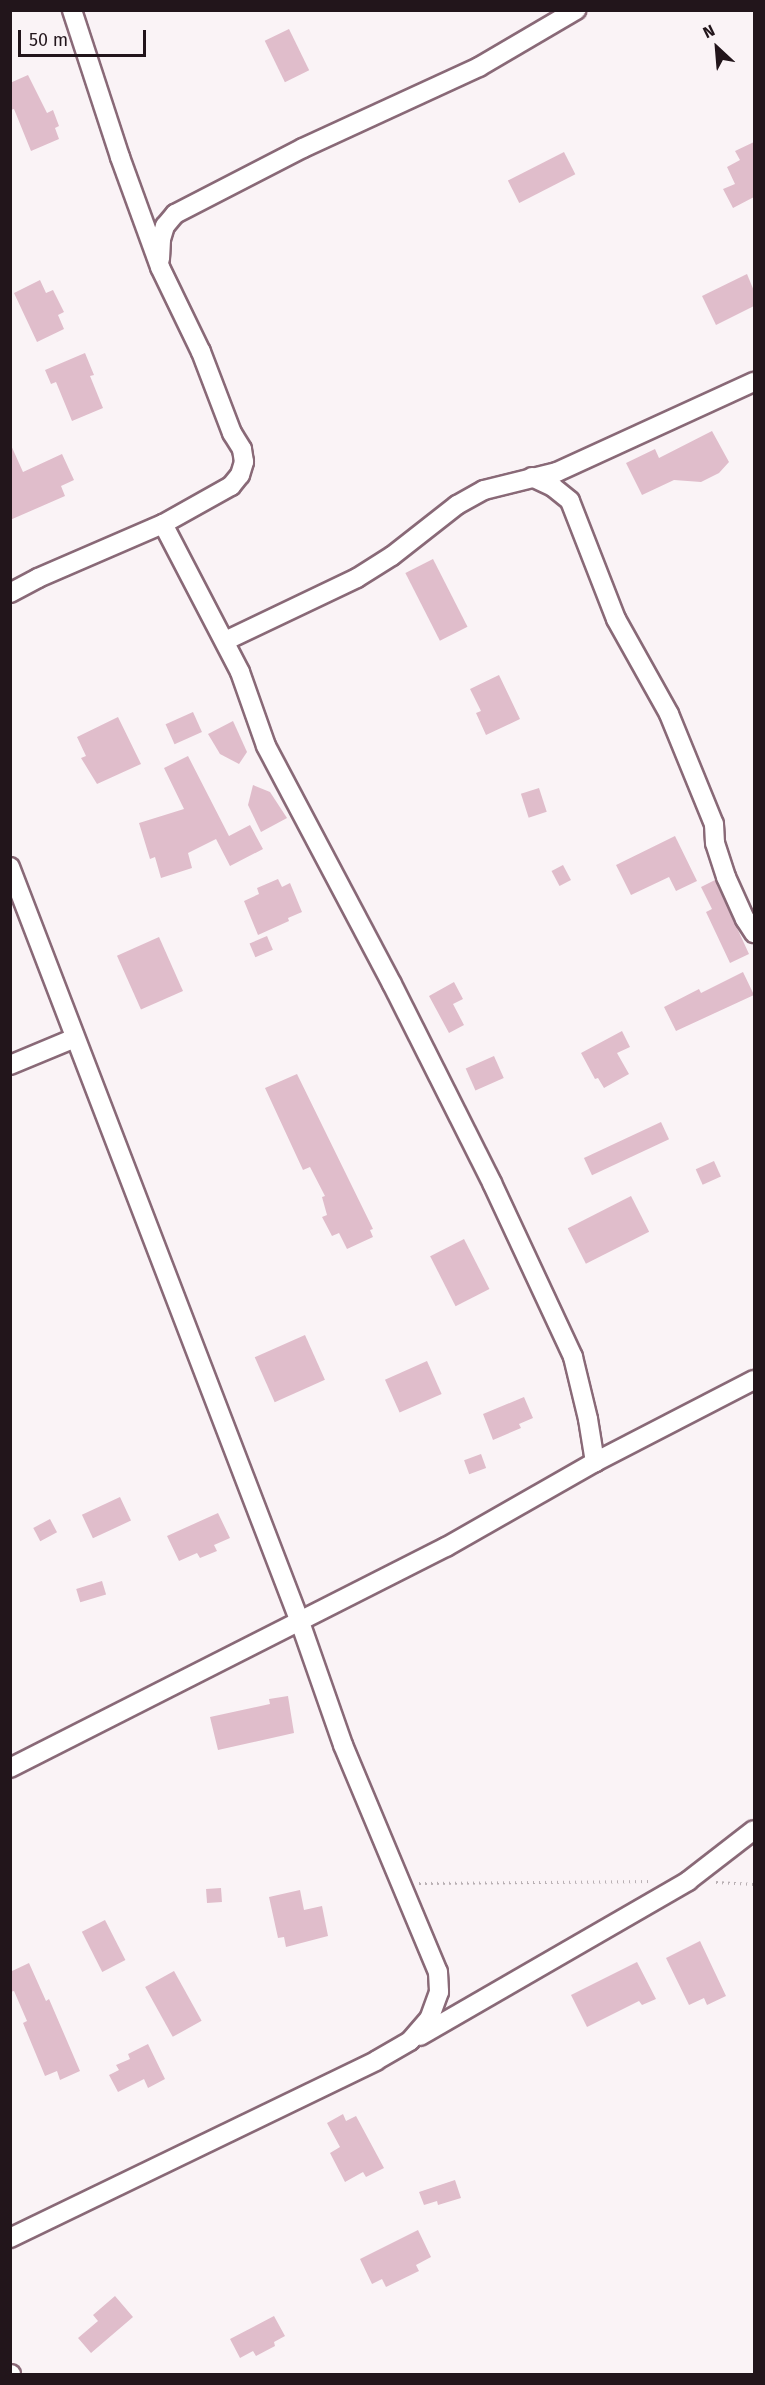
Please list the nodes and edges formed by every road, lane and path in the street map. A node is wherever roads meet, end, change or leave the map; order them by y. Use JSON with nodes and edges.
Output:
{"nodes":[{"id":1,"x":72,"y":10,"type":"edge"},
{"id":2,"x":576,"y":10,"type":"edge"},
{"id":3,"x":160,"y":267,"type":"junction"},
{"id":4,"x":754,"y":382,"type":"edge"},
{"id":5,"x":532,"y":477,"type":"junction"},
{"id":6,"x":163,"y":524,"type":"junction"},
{"id":7,"x":10,"y":593,"type":"edge"},
{"id":8,"x":225,"y":641,"type":"junction"},
{"id":9,"x":10,"y":867,"type":"edge"},
{"id":10,"x":754,"y":933,"type":"edge"},
{"id":11,"x":75,"y":1038,"type":"junction"},
{"id":12,"x":10,"y":1065,"type":"edge"},
{"id":13,"x":754,"y":1380,"type":"edge"},
{"id":14,"x":595,"y":1462,"type":"junction"},
{"id":15,"x":300,"y":1622,"type":"junction"},
{"id":16,"x":10,"y":1768,"type":"edge"},
{"id":17,"x":754,"y":1830,"type":"edge"},
{"id":18,"x":688,"y":1881,"type":"junction"},
{"id":19,"x":403,"y":1883,"type":"junction"},
{"id":20,"x":754,"y":1884,"type":"edge"},
{"id":21,"x":410,"y":2041,"type":"junction"},
{"id":22,"x":10,"y":2238,"type":"edge"}],
"edges":[{"from":1,"to":3,"type":"street"},
{"from":2,"to":3,"type":"street"},
{"from":3,"to":6,"type":"street"},
{"from":4,"to":5,"type":"street"},
{"from":5,"to":8,"type":"street"},
{"from":5,"to":10,"type":"street"},
{"from":6,"to":7,"type":"street"},
{"from":6,"to":8,"type":"street"},
{"from":8,"to":14,"type":"street"},
{"from":9,"to":11,"type":"street"},
{"from":11,"to":12,"type":"street"},
{"from":11,"to":15,"type":"street"},
{"from":13,"to":14,"type":"street"},
{"from":14,"to":15,"type":"street"},
{"from":15,"to":16,"type":"street"},
{"from":15,"to":19,"type":"street"},
{"from":17,"to":18,"type":"street"},
{"from":18,"to":19,"type":"path"},
{"from":18,"to":20,"type":"path"},
{"from":18,"to":21,"type":"street"},
{"from":19,"to":21,"type":"street"},
{"from":21,"to":22,"type":"street"}]}
